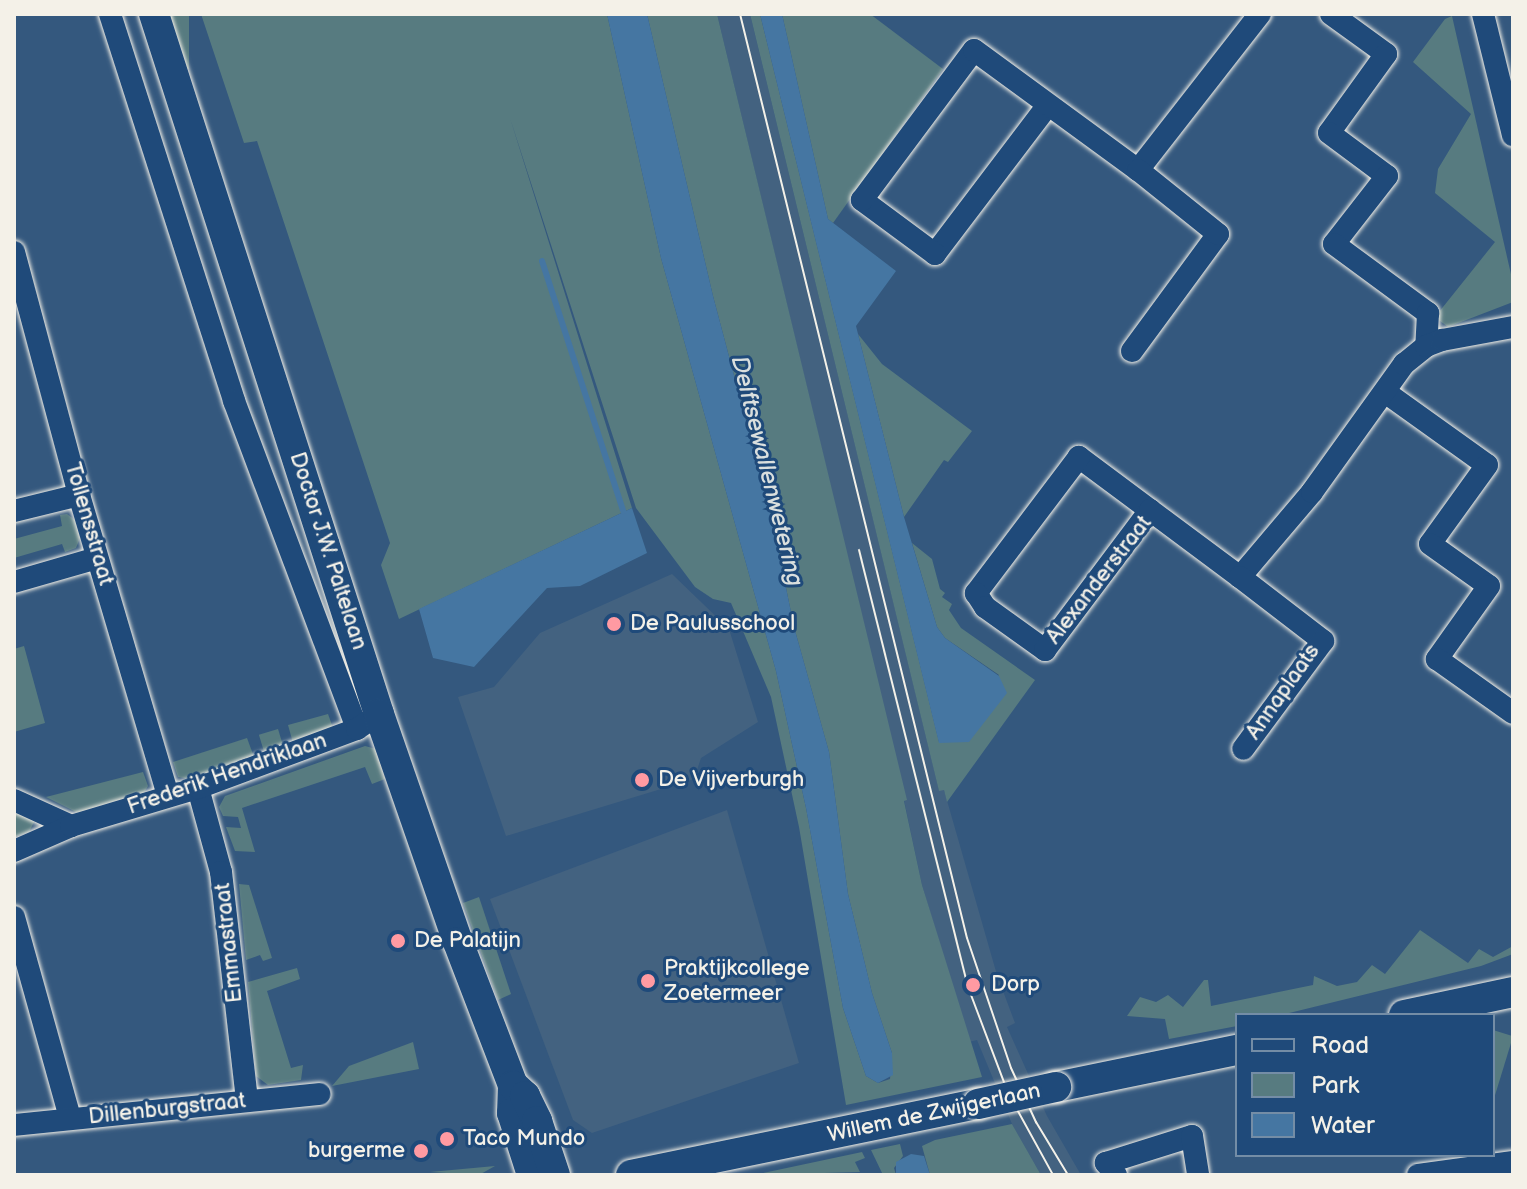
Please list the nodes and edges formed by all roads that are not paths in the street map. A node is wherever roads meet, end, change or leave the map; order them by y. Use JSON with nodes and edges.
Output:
{"nodes":[{"id":1,"x":110,"y":14,"type":"edge"},
{"id":2,"x":154,"y":14,"type":"edge"},
{"id":3,"x":1260,"y":14,"type":"edge"},
{"id":4,"x":1331,"y":14,"type":"edge"},
{"id":5,"x":1483,"y":14,"type":"edge"},
{"id":6,"x":1048,"y":105,"type":"junction"},
{"id":7,"x":1513,"y":135,"type":"edge"},
{"id":8,"x":1138,"y":170,"type":"junction"},
{"id":9,"x":14,"y":252,"type":"edge"},
{"id":10,"x":19,"y":289,"type":"edge"},
{"id":11,"x":1513,"y":327,"type":"edge"},
{"id":12,"x":1426,"y":346,"type":"junction"},
{"id":13,"x":1132,"y":351,"type":"dead end"},
{"id":14,"x":1385,"y":392,"type":"junction"},
{"id":15,"x":79,"y":495,"type":"junction"},
{"id":16,"x":1150,"y":510,"type":"junction"},
{"id":17,"x":14,"y":511,"type":"edge"},
{"id":18,"x":97,"y":558,"type":"junction"},
{"id":19,"x":1240,"y":577,"type":"junction"},
{"id":20,"x":14,"y":582,"type":"edge"},
{"id":21,"x":1513,"y":713,"type":"edge"},
{"id":22,"x":368,"y":721,"type":"junction"},
{"id":23,"x":1243,"y":749,"type":"dead end"},
{"id":24,"x":198,"y":788,"type":"junction"},
{"id":25,"x":168,"y":795,"type":"junction"},
{"id":26,"x":14,"y":800,"type":"edge"},
{"id":27,"x":71,"y":826,"type":"junction"},
{"id":28,"x":14,"y":851,"type":"edge"},
{"id":29,"x":14,"y":917,"type":"edge"},
{"id":30,"x":1513,"y":992,"type":"edge"},
{"id":31,"x":1413,"y":1013,"type":"edge"},
{"id":32,"x":1235,"y":1050,"type":"edge"},
{"id":33,"x":513,"y":1085,"type":"junction"},
{"id":34,"x":319,"y":1094,"type":"dead end"},
{"id":35,"x":247,"y":1101,"type":"junction"},
{"id":36,"x":70,"y":1118,"type":"junction"},
{"id":37,"x":14,"y":1125,"type":"edge"},
{"id":38,"x":1513,"y":1162,"type":"edge"},
{"id":39,"x":532,"y":1175,"type":"edge"},
{"id":40,"x":555,"y":1175,"type":"edge"},
{"id":41,"x":631,"y":1175,"type":"edge"},
{"id":42,"x":1116,"y":1175,"type":"edge"},
{"id":43,"x":1198,"y":1175,"type":"edge"},
{"id":44,"x":1418,"y":1175,"type":"edge"}],
"edges":[{"from":1,"to":22,"type":"street","name":"Doctor J.W. Paltelaan"},
{"from":2,"to":22,"type":"street","name":"Doctor J.W. Paltelaan"},
{"from":3,"to":8,"type":"street"},
{"from":4,"to":12,"type":"street"},
{"from":5,"to":7,"type":"street"},
{"from":6,"to":6,"type":"street"},
{"from":6,"to":8,"type":"street"},
{"from":8,"to":13,"type":"street"},
{"from":9,"to":10,"type":"street","name":"Tollensstraat"},
{"from":10,"to":15,"type":"street","name":"Tollensstraat"},
{"from":11,"to":12,"type":"street"},
{"from":12,"to":14,"type":"street"},
{"from":14,"to":19,"type":"street"},
{"from":14,"to":21,"type":"street"},
{"from":15,"to":17,"type":"street"},
{"from":15,"to":18,"type":"street","name":"Tollensstraat"},
{"from":16,"to":16,"type":"street","name":"Alexanderstraat"},
{"from":16,"to":19,"type":"street","name":"Alexanderstraat"},
{"from":18,"to":20,"type":"street"},
{"from":18,"to":25,"type":"street","name":"Tollensstraat"},
{"from":19,"to":23,"type":"street","name":"Annaplaats"},
{"from":22,"to":24,"type":"street","name":"Frederik Hendriklaan"},
{"from":22,"to":33,"type":"street","name":"Doctor J.W. Paltelaan"},
{"from":24,"to":25,"type":"street","name":"Frederik Hendriklaan"},
{"from":24,"to":35,"type":"street","name":"Emmastraat"},
{"from":25,"to":27,"type":"street","name":"Frederik Hendriklaan"},
{"from":26,"to":27,"type":"street"},
{"from":27,"to":28,"type":"street","name":"Frederik Hendriklaan"},
{"from":29,"to":36,"type":"street"},
{"from":30,"to":31,"type":"street"},
{"from":32,"to":41,"type":"street","name":"Willem de Zwijgerlaan","bridge":true},
{"from":33,"to":39,"type":"street","name":"Doctor J.W. Paltelaan"},
{"from":33,"to":40,"type":"street","name":"Doctor J.W. Paltelaan"},
{"from":34,"to":35,"type":"street","name":"Dillenburgstraat"},
{"from":35,"to":36,"type":"street","name":"Dillenburgstraat"},
{"from":36,"to":37,"type":"street","name":"Dillenburgstraat"},
{"from":38,"to":44,"type":"street"},
{"from":42,"to":43,"type":"street"}]}
